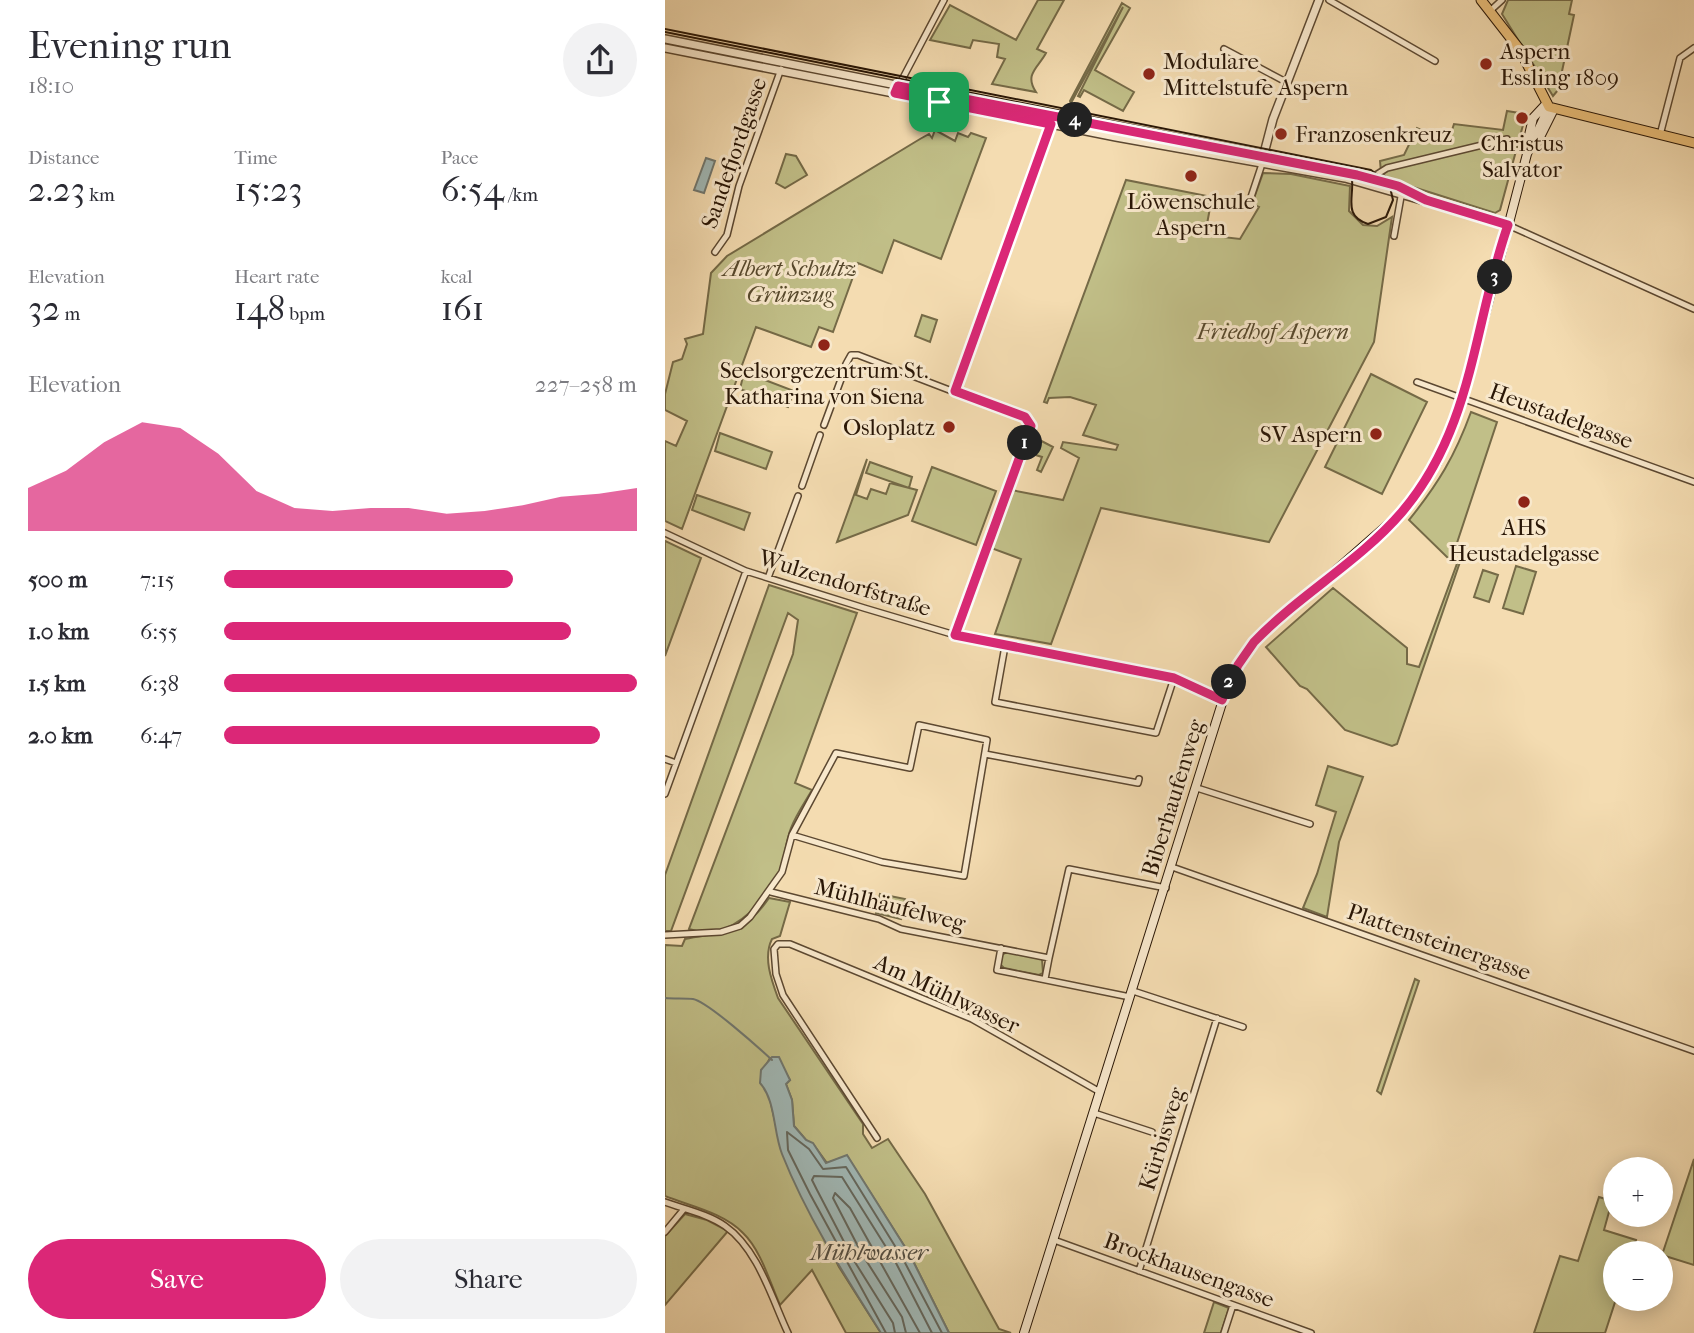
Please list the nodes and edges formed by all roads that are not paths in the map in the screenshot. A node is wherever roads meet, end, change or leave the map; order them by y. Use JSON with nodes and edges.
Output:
{"nodes":[{"id":1,"x":944,"y":0,"type":"edge"},
{"id":2,"x":1319,"y":0,"type":"edge"},
{"id":3,"x":1329,"y":0,"type":"edge"},
{"id":4,"x":1481,"y":0,"type":"edge"},
{"id":5,"x":1502,"y":0,"type":"edge"},
{"id":6,"x":1491,"y":10,"type":"junction"},
{"id":7,"x":665,"y":39,"type":"edge"},
{"id":8,"x":665,"y":48,"type":"edge"},
{"id":9,"x":1694,"y":48,"type":"edge"},
{"id":10,"x":1224,"y":49,"type":"dead end"},
{"id":11,"x":1434,"y":61,"type":"dead end"},
{"id":12,"x":781,"y":67,"type":"junction"},
{"id":13,"x":1286,"y":82,"type":"junction"},
{"id":14,"x":897,"y":89,"type":"junction"},
{"id":15,"x":1550,"y":106,"type":"junction"},
{"id":16,"x":1053,"y":116,"type":"junction"},
{"id":17,"x":1051,"y":124,"type":"junction"},
{"id":18,"x":1660,"y":135,"type":"junction"},
{"id":19,"x":1507,"y":139,"type":"dead end"},
{"id":20,"x":1694,"y":144,"type":"edge"},
{"id":21,"x":1527,"y":154,"type":"junction"},
{"id":22,"x":1262,"y":161,"type":"junction"},
{"id":23,"x":1368,"y":180,"type":"junction"},
{"id":24,"x":1402,"y":190,"type":"junction"},
{"id":25,"x":1249,"y":203,"type":"dead end"},
{"id":26,"x":1508,"y":225,"type":"junction"},
{"id":27,"x":1394,"y":236,"type":"dead end"},
{"id":28,"x":715,"y":252,"type":"dead end"},
{"id":29,"x":1694,"y":309,"type":"edge"},
{"id":30,"x":846,"y":364,"type":"dead end"},
{"id":31,"x":843,"y":374,"type":"dead end"},
{"id":32,"x":1417,"y":382,"type":"dead end"},
{"id":33,"x":955,"y":391,"type":"junction"},
{"id":34,"x":1463,"y":400,"type":"junction"},
{"id":35,"x":824,"y":425,"type":"dead end"},
{"id":36,"x":820,"y":435,"type":"dead end"},
{"id":37,"x":1694,"y":482,"type":"edge"},
{"id":38,"x":802,"y":486,"type":"dead end"},
{"id":39,"x":798,"y":496,"type":"dead end"},
{"id":40,"x":665,"y":533,"type":"edge"},
{"id":41,"x":746,"y":571,"type":"junction"},
{"id":42,"x":768,"y":578,"type":"junction"},
{"id":43,"x":955,"y":635,"type":"junction"},
{"id":44,"x":1005,"y":646,"type":"junction"},
{"id":45,"x":1174,"y":678,"type":"junction"},
{"id":46,"x":1222,"y":700,"type":"junction"},
{"id":47,"x":985,"y":754,"type":"junction"},
{"id":48,"x":665,"y":759,"type":"edge"},
{"id":49,"x":676,"y":763,"type":"junction"},
{"id":50,"x":1139,"y":779,"type":"dead end"},
{"id":51,"x":1197,"y":788,"type":"junction"},
{"id":52,"x":665,"y":794,"type":"edge"},
{"id":53,"x":1310,"y":824,"type":"dead end"},
{"id":54,"x":792,"y":835,"type":"junction"},
{"id":55,"x":1172,"y":867,"type":"junction"},
{"id":56,"x":1166,"y":888,"type":"junction"},
{"id":57,"x":771,"y":892,"type":"junction"},
{"id":58,"x":665,"y":935,"type":"edge"},
{"id":59,"x":1001,"y":948,"type":"junction"},
{"id":60,"x":1049,"y":958,"type":"junction"},
{"id":61,"x":1045,"y":979,"type":"junction"},
{"id":62,"x":1132,"y":994,"type":"junction"},
{"id":63,"x":1217,"y":1018,"type":"junction"},
{"id":64,"x":1244,"y":1027,"type":"dead end"},
{"id":65,"x":1694,"y":1051,"type":"edge"},
{"id":66,"x":1100,"y":1092,"type":"junction"},
{"id":67,"x":1094,"y":1113,"type":"junction"},
{"id":68,"x":1152,"y":1132,"type":"dead end"},
{"id":69,"x":877,"y":1138,"type":"dead end"},
{"id":70,"x":665,"y":1202,"type":"edge"},
{"id":71,"x":684,"y":1209,"type":"junction"},
{"id":72,"x":665,"y":1233,"type":"edge"},
{"id":73,"x":1054,"y":1240,"type":"junction"},
{"id":74,"x":1139,"y":1271,"type":"junction"},
{"id":75,"x":1233,"y":1305,"type":"junction"},
{"id":76,"x":787,"y":1333,"type":"edge"},
{"id":77,"x":1024,"y":1333,"type":"edge"},
{"id":78,"x":1224,"y":1333,"type":"edge"},
{"id":79,"x":1311,"y":1333,"type":"edge"}],
"edges":[{"from":1,"to":14,"type":"street"},
{"from":2,"to":13,"type":"street"},
{"from":3,"to":11,"type":"street"},
{"from":4,"to":6,"type":"main road"},
{"from":5,"to":6,"type":"street"},
{"from":6,"to":15,"type":"main road"},
{"from":7,"to":12,"type":"street"},
{"from":8,"to":12,"type":"street"},
{"from":9,"to":18,"type":"street"},
{"from":10,"to":13,"type":"street"},
{"from":12,"to":14,"type":"street"},
{"from":12,"to":28,"type":"street","name":"Sandefjordgasse"},
{"from":13,"to":22,"type":"street"},
{"from":14,"to":16,"type":"street"},
{"from":14,"to":17,"type":"street"},
{"from":15,"to":18,"type":"main road"},
{"from":15,"to":21,"type":"main road"},
{"from":15,"to":21,"type":"main road"},
{"from":16,"to":17,"type":"street"},
{"from":16,"to":22,"type":"street"},
{"from":17,"to":22,"type":"street"},
{"from":17,"to":33,"type":"street"},
{"from":18,"to":20,"type":"main road"},
{"from":19,"to":23,"type":"street"},
{"from":21,"to":26,"type":"main road","name":"Biberhaufenweg"},
{"from":22,"to":23,"type":"street"},
{"from":22,"to":25,"type":"street"},
{"from":23,"to":24,"type":"street"},
{"from":23,"to":24,"type":"street"},
{"from":24,"to":26,"type":"street"},
{"from":24,"to":27,"type":"street"},
{"from":26,"to":29,"type":"street"},
{"from":26,"to":34,"type":"main road","name":"Biberhaufenweg"},
{"from":30,"to":33,"type":"street"},
{"from":31,"to":35,"type":"street"},
{"from":32,"to":34,"type":"street","name":"Heustadelgasse"},
{"from":33,"to":43,"type":"street"},
{"from":34,"to":37,"type":"street","name":"Heustadelgasse"},
{"from":34,"to":46,"type":"main road","name":"Biberhaufenweg"},
{"from":36,"to":38,"type":"street"},
{"from":39,"to":42,"type":"street"},
{"from":40,"to":41,"type":"street","name":"Wulzendorfstraße"},
{"from":41,"to":42,"type":"street","name":"Wulzendorfstraße"},
{"from":41,"to":49,"type":"street"},
{"from":42,"to":43,"type":"street","name":"Wulzendorfstraße"},
{"from":43,"to":44,"type":"street","name":"Wulzendorfstraße"},
{"from":44,"to":45,"type":"street","name":"Wulzendorfstraße"},
{"from":44,"to":45,"type":"street"},
{"from":45,"to":46,"type":"street","name":"Wulzendorfstraße"},
{"from":46,"to":51,"type":"main road","name":"Biberhaufenweg"},
{"from":47,"to":50,"type":"street"},
{"from":47,"to":54,"type":"street"},
{"from":47,"to":54,"type":"street"},
{"from":48,"to":49,"type":"street"},
{"from":49,"to":52,"type":"street"},
{"from":51,"to":53,"type":"street"},
{"from":51,"to":55,"type":"main road","name":"Biberhaufenweg"},
{"from":54,"to":57,"type":"street"},
{"from":55,"to":56,"type":"main road","name":"Biberhaufenweg"},
{"from":55,"to":65,"type":"street","name":"Plattensteinergasse"},
{"from":56,"to":60,"type":"street"},
{"from":56,"to":62,"type":"main road","name":"Biberhaufenweg"},
{"from":57,"to":58,"type":"street"},
{"from":57,"to":59,"type":"street","name":"Mühlhäufelweg"},
{"from":59,"to":60,"type":"street","name":"Mühlhäufelweg"},
{"from":59,"to":61,"type":"street"},
{"from":60,"to":61,"type":"street"},
{"from":61,"to":62,"type":"street"},
{"from":62,"to":63,"type":"street"},
{"from":62,"to":66,"type":"main road","name":"Biberhaufenweg"},
{"from":63,"to":64,"type":"street"},
{"from":63,"to":74,"type":"street","name":"Kürbisweg"},
{"from":66,"to":67,"type":"main road","name":"Biberhaufenweg"},
{"from":66,"to":69,"type":"street","name":"Am Mühlwasser"},
{"from":67,"to":68,"type":"street"},
{"from":67,"to":73,"type":"main road","name":"Biberhaufenweg"},
{"from":70,"to":71,"type":"street"},
{"from":71,"to":72,"type":"street"},
{"from":71,"to":76,"type":"street"},
{"from":73,"to":74,"type":"street","name":"Brockhausengasse"},
{"from":73,"to":77,"type":"main road","name":"Biberhaufenweg"},
{"from":74,"to":75,"type":"street","name":"Brockhausengasse"},
{"from":75,"to":78,"type":"street"},
{"from":75,"to":79,"type":"street","name":"Brockhausengasse"}]}
